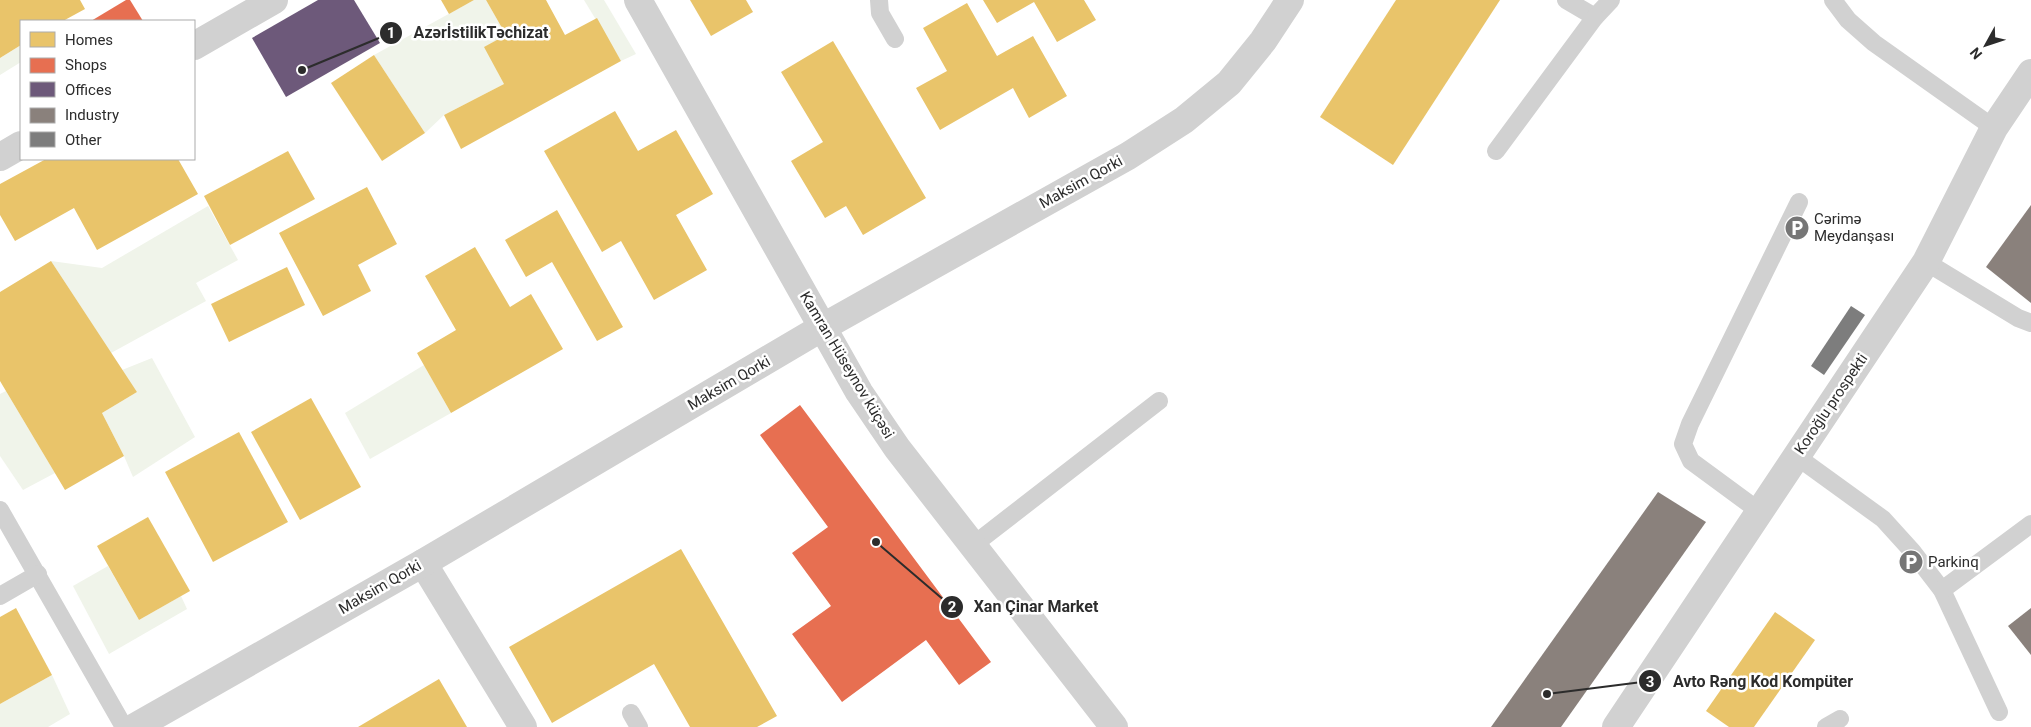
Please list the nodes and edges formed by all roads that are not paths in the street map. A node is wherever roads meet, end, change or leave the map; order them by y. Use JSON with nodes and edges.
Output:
{"nodes":[{"id":1,"x":274,"y":0,"type":"edge"},
{"id":2,"x":638,"y":0,"type":"edge"},
{"id":3,"x":879,"y":0,"type":"edge"},
{"id":4,"x":1290,"y":0,"type":"edge"},
{"id":5,"x":1566,"y":0,"type":"edge"},
{"id":6,"x":1611,"y":0,"type":"edge"},
{"id":7,"x":1833,"y":0,"type":"edge"},
{"id":8,"x":1595,"y":17,"type":"junction"},
{"id":9,"x":895,"y":39,"type":"dead end"},
{"id":10,"x":195,"y":45,"type":"edge"},
{"id":11,"x":2031,"y":73,"type":"edge"},
{"id":12,"x":1994,"y":128,"type":"junction"},
{"id":13,"x":20,"y":146,"type":"edge"},
{"id":14,"x":1496,"y":151,"type":"dead end"},
{"id":15,"x":0,"y":157,"type":"edge"},
{"id":16,"x":1799,"y":202,"type":"dead end"},
{"id":17,"x":1926,"y":262,"type":"junction"},
{"id":18,"x":2031,"y":323,"type":"edge"},
{"id":19,"x":823,"y":327,"type":"junction"},
{"id":20,"x":1159,"y":401,"type":"dead end"},
{"id":21,"x":1796,"y":456,"type":"junction"},
{"id":22,"x":0,"y":510,"type":"edge"},
{"id":23,"x":1759,"y":511,"type":"junction"},
{"id":24,"x":2031,"y":524,"type":"edge"},
{"id":25,"x":972,"y":546,"type":"junction"},
{"id":26,"x":423,"y":563,"type":"junction"},
{"id":27,"x":38,"y":574,"type":"junction"},
{"id":28,"x":1942,"y":590,"type":"junction"},
{"id":29,"x":0,"y":596,"type":"edge"},
{"id":30,"x":1999,"y":712,"type":"dead end"},
{"id":31,"x":124,"y":727,"type":"edge"},
{"id":32,"x":135,"y":727,"type":"edge"},
{"id":33,"x":523,"y":727,"type":"edge"},
{"id":34,"x":1113,"y":727,"type":"edge"},
{"id":35,"x":1616,"y":727,"type":"edge"}],
"edges":[{"from":1,"to":10,"type":"street"},
{"from":2,"to":19,"type":"street","name":"Kamran Hüseynov küçəsi"},
{"from":3,"to":9,"type":"lane"},
{"from":4,"to":19,"type":"street","name":"Maksim Qorki"},
{"from":5,"to":8,"type":"lane"},
{"from":6,"to":8,"type":"lane"},
{"from":7,"to":12,"type":"lane"},
{"from":8,"to":14,"type":"lane"},
{"from":11,"to":12,"type":"street","name":"Koroğlu prospekti"},
{"from":12,"to":17,"type":"street","name":"Koroğlu prospekti"},
{"from":13,"to":15,"type":"street"},
{"from":16,"to":23,"type":"lane"},
{"from":17,"to":18,"type":"lane"},
{"from":17,"to":21,"type":"street","name":"Koroğlu prospekti"},
{"from":19,"to":25,"type":"street","name":"Kamran Hüseynov küçəsi"},
{"from":19,"to":26,"type":"street","name":"Maksim Qorki"},
{"from":20,"to":25,"type":"lane"},
{"from":21,"to":23,"type":"street","name":"Koroğlu prospekti"},
{"from":21,"to":28,"type":"lane"},
{"from":22,"to":27,"type":"lane"},
{"from":23,"to":35,"type":"street","name":"Koroğlu prospekti"},
{"from":24,"to":28,"type":"lane"},
{"from":25,"to":34,"type":"street","name":"Kamran Hüseynov küçəsi"},
{"from":26,"to":32,"type":"street","name":"Maksim Qorki"},
{"from":26,"to":33,"type":"street"},
{"from":27,"to":29,"type":"lane"},
{"from":27,"to":31,"type":"lane"},
{"from":28,"to":30,"type":"lane"}]}
